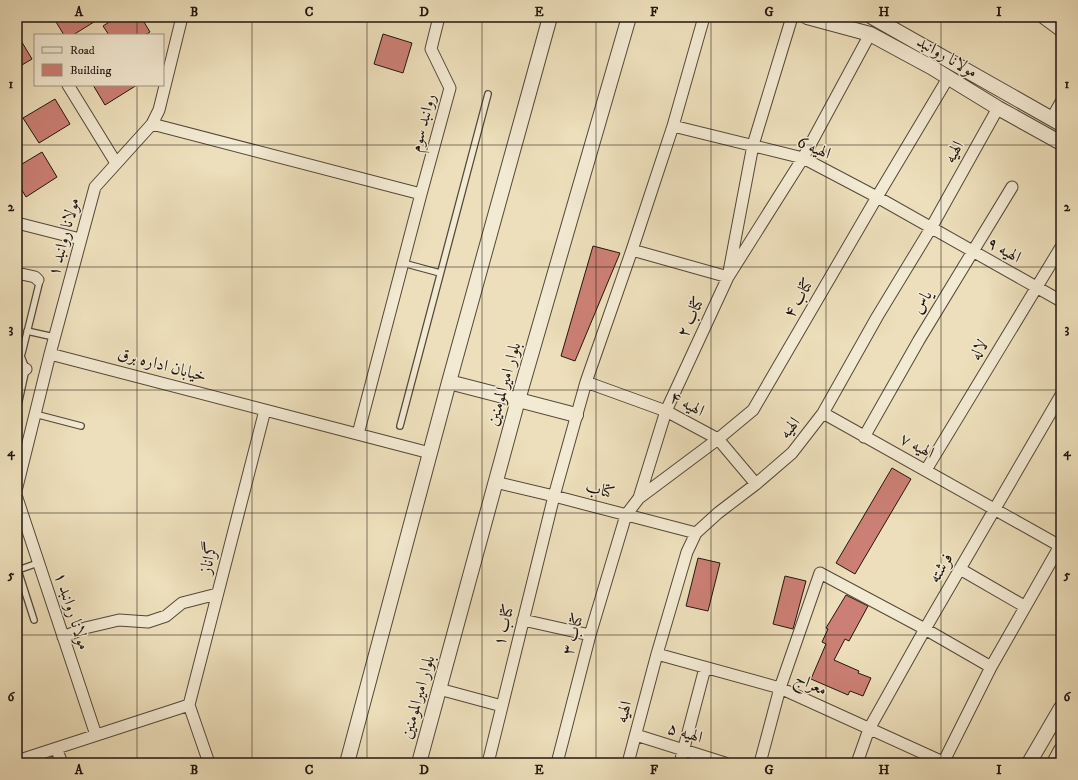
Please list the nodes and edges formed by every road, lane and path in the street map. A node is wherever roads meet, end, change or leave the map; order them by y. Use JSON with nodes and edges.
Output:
{"nodes":[{"id":1,"x":182,"y":17,"type":"edge"},
{"id":2,"x":439,"y":17,"type":"edge"},
{"id":3,"x":550,"y":17,"type":"edge"},
{"id":4,"x":629,"y":17,"type":"edge"},
{"id":5,"x":704,"y":17,"type":"edge"},
{"id":6,"x":792,"y":17,"type":"edge"},
{"id":7,"x":807,"y":17,"type":"edge"},
{"id":8,"x":872,"y":17,"type":"edge"},
{"id":9,"x":1042,"y":17,"type":"edge"},
{"id":10,"x":1061,"y":31,"type":"edge"},
{"id":11,"x":870,"y":34,"type":"junction"},
{"id":12,"x":939,"y":54,"type":"junction"},
{"id":13,"x":931,"y":67,"type":"junction"},
{"id":14,"x":948,"y":78,"type":"junction"},
{"id":15,"x":69,"y":86,"type":"edge"},
{"id":16,"x":488,"y":94,"type":"dead end"},
{"id":17,"x":1061,"y":102,"type":"edge"},
{"id":18,"x":998,"y":108,"type":"junction"},
{"id":19,"x":1056,"y":121,"type":"edge"},
{"id":20,"x":152,"y":124,"type":"junction"},
{"id":21,"x":673,"y":126,"type":"junction"},
{"id":22,"x":1061,"y":144,"type":"edge"},
{"id":23,"x":753,"y":145,"type":"junction"},
{"id":24,"x":802,"y":158,"type":"junction"},
{"id":25,"x":116,"y":163,"type":"junction"},
{"id":26,"x":1012,"y":187,"type":"dead end"},
{"id":27,"x":421,"y":194,"type":"junction"},
{"id":28,"x":877,"y":197,"type":"junction"},
{"id":29,"x":17,"y":223,"type":"edge"},
{"id":30,"x":931,"y":228,"type":"junction"},
{"id":31,"x":80,"y":239,"type":"junction"},
{"id":32,"x":1061,"y":246,"type":"edge"},
{"id":33,"x":632,"y":250,"type":"junction"},
{"id":34,"x":973,"y":252,"type":"junction"},
{"id":35,"x":403,"y":263,"type":"junction"},
{"id":36,"x":17,"y":273,"type":"edge"},
{"id":37,"x":440,"y":273,"type":"junction"},
{"id":38,"x":728,"y":278,"type":"junction"},
{"id":39,"x":38,"y":280,"type":"joint"},
{"id":40,"x":1037,"y":287,"type":"junction"},
{"id":41,"x":1061,"y":301,"type":"edge"},
{"id":42,"x":27,"y":331,"type":"junction"},
{"id":43,"x":54,"y":337,"type":"junction"},
{"id":44,"x":50,"y":354,"type":"junction"},
{"id":45,"x":22,"y":368,"type":"edge"},
{"id":46,"x":449,"y":382,"type":"junction"},
{"id":47,"x":586,"y":382,"type":"junction"},
{"id":48,"x":1061,"y":395,"type":"edge"},
{"id":49,"x":518,"y":400,"type":"junction"},
{"id":50,"x":17,"y":410,"type":"edge"},
{"id":51,"x":265,"y":410,"type":"junction"},
{"id":52,"x":666,"y":411,"type":"junction"},
{"id":53,"x":823,"y":413,"type":"junction"},
{"id":54,"x":35,"y":414,"type":"junction"},
{"id":55,"x":576,"y":415,"type":"junction"},
{"id":56,"x":81,"y":426,"type":"dead end"},
{"id":57,"x":400,"y":426,"type":"dead end"},
{"id":58,"x":358,"y":434,"type":"junction"},
{"id":59,"x":864,"y":437,"type":"junction"},
{"id":60,"x":718,"y":440,"type":"junction"},
{"id":61,"x":430,"y":453,"type":"junction"},
{"id":62,"x":926,"y":470,"type":"junction"},
{"id":63,"x":495,"y":482,"type":"junction"},
{"id":64,"x":756,"y":484,"type":"junction"},
{"id":65,"x":17,"y":486,"type":"edge"},
{"id":66,"x":554,"y":496,"type":"junction"},
{"id":67,"x":17,"y":498,"type":"edge"},
{"id":68,"x":639,"y":498,"type":"junction"},
{"id":69,"x":995,"y":508,"type":"junction"},
{"id":70,"x":626,"y":515,"type":"junction"},
{"id":71,"x":696,"y":533,"type":"junction"},
{"id":72,"x":1061,"y":545,"type":"edge"},
{"id":73,"x":38,"y":563,"type":"junction"},
{"id":74,"x":17,"y":569,"type":"edge"},
{"id":75,"x":960,"y":569,"type":"junction"},
{"id":76,"x":217,"y":594,"type":"junction"},
{"id":77,"x":1024,"y":606,"type":"junction"},
{"id":78,"x":34,"y":620,"type":"dead end"},
{"id":79,"x":523,"y":620,"type":"junction"},
{"id":80,"x":925,"y":629,"type":"junction"},
{"id":81,"x":590,"y":635,"type":"junction"},
{"id":82,"x":63,"y":637,"type":"junction"},
{"id":83,"x":657,"y":654,"type":"junction"},
{"id":84,"x":991,"y":667,"type":"junction"},
{"id":85,"x":705,"y":668,"type":"junction"},
{"id":86,"x":780,"y":688,"type":"junction"},
{"id":87,"x":439,"y":690,"type":"junction"},
{"id":88,"x":190,"y":704,"type":"junction"},
{"id":89,"x":502,"y":706,"type":"junction"},
{"id":90,"x":1061,"y":708,"type":"edge"},
{"id":91,"x":869,"y":729,"type":"junction"},
{"id":92,"x":96,"y":735,"type":"junction"},
{"id":93,"x":636,"y":735,"type":"junction"},
{"id":94,"x":56,"y":748,"type":"junction"},
{"id":95,"x":683,"y":750,"type":"junction"},
{"id":96,"x":1061,"y":750,"type":"edge"},
{"id":97,"x":17,"y":761,"type":"edge"},
{"id":98,"x":62,"y":763,"type":"edge"},
{"id":99,"x":209,"y":763,"type":"edge"},
{"id":100,"x":347,"y":763,"type":"edge"},
{"id":101,"x":419,"y":763,"type":"edge"},
{"id":102,"x":488,"y":763,"type":"edge"},
{"id":103,"x":557,"y":763,"type":"edge"},
{"id":104,"x":628,"y":763,"type":"edge"},
{"id":105,"x":680,"y":763,"type":"edge"},
{"id":106,"x":725,"y":763,"type":"edge"},
{"id":107,"x":760,"y":763,"type":"edge"},
{"id":108,"x":857,"y":763,"type":"edge"},
{"id":109,"x":944,"y":763,"type":"edge"},
{"id":110,"x":1029,"y":763,"type":"edge"},
{"id":111,"x":1054,"y":763,"type":"edge"}],
"edges":[{"from":1,"to":20,"type":"street","name":"مولانا روانبد ۱"},
{"from":2,"to":27,"type":"street","name":"روانبد سوم"},
{"from":3,"to":46,"type":"street"},
{"from":4,"to":49,"type":"street","name":"بلوار امیرالمومنین"},
{"from":5,"to":21,"type":"street","name":"کتاب ۱"},
{"from":6,"to":23,"type":"street","name":"کتاب ۲"},
{"from":7,"to":11,"type":"street","name":"مولانا روانبد"},
{"from":8,"to":12,"type":"street","name":"مولانا روانبد"},
{"from":9,"to":10,"type":"street"},
{"from":11,"to":13,"type":"street","name":"مولانا روانبد"},
{"from":11,"to":24,"type":"street"},
{"from":12,"to":13,"type":"street"},
{"from":12,"to":19,"type":"street","name":"مولانا روانبد"},
{"from":13,"to":14,"type":"street","name":"مولانا روانبد"},
{"from":14,"to":18,"type":"street","name":"مولانا روانبد"},
{"from":14,"to":28,"type":"street","name":"کتاب ۴"},
{"from":15,"to":25,"type":"street"},
{"from":16,"to":37,"type":"lane"},
{"from":17,"to":19,"type":"street"},
{"from":18,"to":22,"type":"street","name":"مولانا روانبد"},
{"from":18,"to":30,"type":"street","name":"الهیه"},
{"from":20,"to":25,"type":"street","name":"مولانا روانبد ۱"},
{"from":20,"to":27,"type":"street"},
{"from":21,"to":23,"type":"street","name":"الهیه 6"},
{"from":21,"to":33,"type":"street","name":"کتاب ۱"},
{"from":23,"to":24,"type":"street","name":"الهیه 6"},
{"from":23,"to":38,"type":"street","name":"کتاب ۲"},
{"from":24,"to":28,"type":"street","name":"الهیه 6"},
{"from":24,"to":38,"type":"street"},
{"from":25,"to":31,"type":"street","name":"مولانا روانبد ۱"},
{"from":26,"to":34,"type":"street","name":"یاس"},
{"from":27,"to":35,"type":"street","name":"روانبد سوم"},
{"from":28,"to":30,"type":"street","name":"الهیه 6"},
{"from":28,"to":60,"type":"street","name":"کتاب ۴"},
{"from":29,"to":31,"type":"street"},
{"from":30,"to":34,"type":"street","name":"الهیه ۹"},
{"from":30,"to":53,"type":"street","name":"الهیه"},
{"from":31,"to":43,"type":"street","name":"مولانا روانبد ۱"},
{"from":32,"to":40,"type":"street","name":"لاله"},
{"from":33,"to":38,"type":"street"},
{"from":33,"to":47,"type":"street","name":"کتاب ۱"},
{"from":34,"to":40,"type":"street","name":"الهیه ۹"},
{"from":34,"to":59,"type":"street","name":"یاس"},
{"from":35,"to":37,"type":"lane"},
{"from":35,"to":58,"type":"street","name":"روانبد سوم"},
{"from":36,"to":39,"type":"street"},
{"from":37,"to":57,"type":"lane"},
{"from":38,"to":52,"type":"street","name":"کتاب ۲"},
{"from":39,"to":42,"type":"lane"},
{"from":40,"to":41,"type":"street","name":"الهیه ۹"},
{"from":40,"to":62,"type":"street","name":"لاله"},
{"from":42,"to":43,"type":"lane"},
{"from":42,"to":45,"type":"lane"},
{"from":43,"to":44,"type":"street","name":"مولانا روانبد ۱"},
{"from":44,"to":51,"type":"street","name":"خیابان اداره برق"},
{"from":44,"to":54,"type":"street","name":"مولانا روانبد ۱"},
{"from":45,"to":50,"type":"lane"},
{"from":46,"to":49,"type":"street"},
{"from":46,"to":61,"type":"street"},
{"from":47,"to":52,"type":"street","name":"الهیه ۴"},
{"from":47,"to":55,"type":"street","name":"کتاب ۱"},
{"from":48,"to":69,"type":"street","name":"فرشته"},
{"from":49,"to":55,"type":"street"},
{"from":49,"to":63,"type":"street","name":"بلوار امیرالمومنین"},
{"from":51,"to":58,"type":"street"},
{"from":51,"to":76,"type":"street","name":"گراناز"},
{"from":52,"to":60,"type":"street","name":"الهیه ۴"},
{"from":52,"to":68,"type":"street","name":"کتاب ۲"},
{"from":53,"to":59,"type":"street","name":"الهیه ۷"},
{"from":53,"to":64,"type":"street","name":"الهیه"},
{"from":54,"to":56,"type":"lane"},
{"from":54,"to":65,"type":"street","name":"مولانا روانبد ۱"},
{"from":55,"to":66,"type":"street","name":"کتاب ۱"},
{"from":58,"to":61,"type":"street"},
{"from":59,"to":62,"type":"street","name":"الهیه ۷"},
{"from":60,"to":64,"type":"street","name":"الهیه ۴"},
{"from":60,"to":68,"type":"street","name":"کتاب ۴"},
{"from":61,"to":100,"type":"street"},
{"from":62,"to":69,"type":"street","name":"الهیه ۷"},
{"from":63,"to":66,"type":"street","name":"کتاب"},
{"from":63,"to":87,"type":"street","name":"بلوار امیرالمومنین"},
{"from":64,"to":71,"type":"street","name":"الهیه"},
{"from":66,"to":70,"type":"street","name":"کتاب"},
{"from":66,"to":79,"type":"street","name":"کتاب ۱"},
{"from":67,"to":73,"type":"street","name":"مولانا روانبد ۱"},
{"from":68,"to":70,"type":"street"},
{"from":69,"to":72,"type":"street","name":"الهیه ۷"},
{"from":69,"to":75,"type":"street","name":"فرشته"},
{"from":70,"to":71,"type":"street","name":"کتاب"},
{"from":70,"to":81,"type":"street","name":"کتاب ۳"},
{"from":71,"to":83,"type":"street","name":"الهیه"},
{"from":72,"to":77,"type":"street"},
{"from":73,"to":74,"type":"lane"},
{"from":73,"to":82,"type":"street","name":"مولانا روانبد ۱"},
{"from":74,"to":78,"type":"lane"},
{"from":75,"to":77,"type":"street"},
{"from":75,"to":80,"type":"street","name":"فرشته"},
{"from":76,"to":82,"type":"street"},
{"from":76,"to":88,"type":"street","name":"گراناز"},
{"from":77,"to":84,"type":"street"},
{"from":79,"to":81,"type":"street"},
{"from":79,"to":89,"type":"street","name":"کتاب ۱"},
{"from":80,"to":84,"type":"street"},
{"from":80,"to":86,"type":"street"},
{"from":80,"to":91,"type":"street","name":"فرشته"},
{"from":81,"to":103,"type":"street","name":"کتاب ۳"},
{"from":82,"to":92,"type":"street","name":"مولانا روانبد ۱"},
{"from":83,"to":85,"type":"street","name":"معراج"},
{"from":83,"to":93,"type":"street","name":"الهیه"},
{"from":84,"to":109,"type":"street"},
{"from":85,"to":86,"type":"street","name":"معراج"},
{"from":85,"to":95,"type":"street"},
{"from":86,"to":91,"type":"street","name":"معراج"},
{"from":86,"to":107,"type":"street"},
{"from":87,"to":89,"type":"street"},
{"from":87,"to":101,"type":"street","name":"بلوار امیرالمومنین"},
{"from":88,"to":92,"type":"street"},
{"from":88,"to":99,"type":"street"},
{"from":89,"to":102,"type":"street","name":"کتاب ۱"},
{"from":90,"to":110,"type":"street"},
{"from":91,"to":108,"type":"street","name":"فرشته"},
{"from":91,"to":109,"type":"street","name":"معراج"},
{"from":92,"to":94,"type":"street"},
{"from":93,"to":95,"type":"street","name":"الهیه ۵"},
{"from":93,"to":104,"type":"street","name":"الهیه"},
{"from":94,"to":97,"type":"street"},
{"from":94,"to":98,"type":"street"},
{"from":95,"to":105,"type":"street"},
{"from":95,"to":106,"type":"street","name":"الهیه ۵"},
{"from":96,"to":111,"type":"street"}]}
